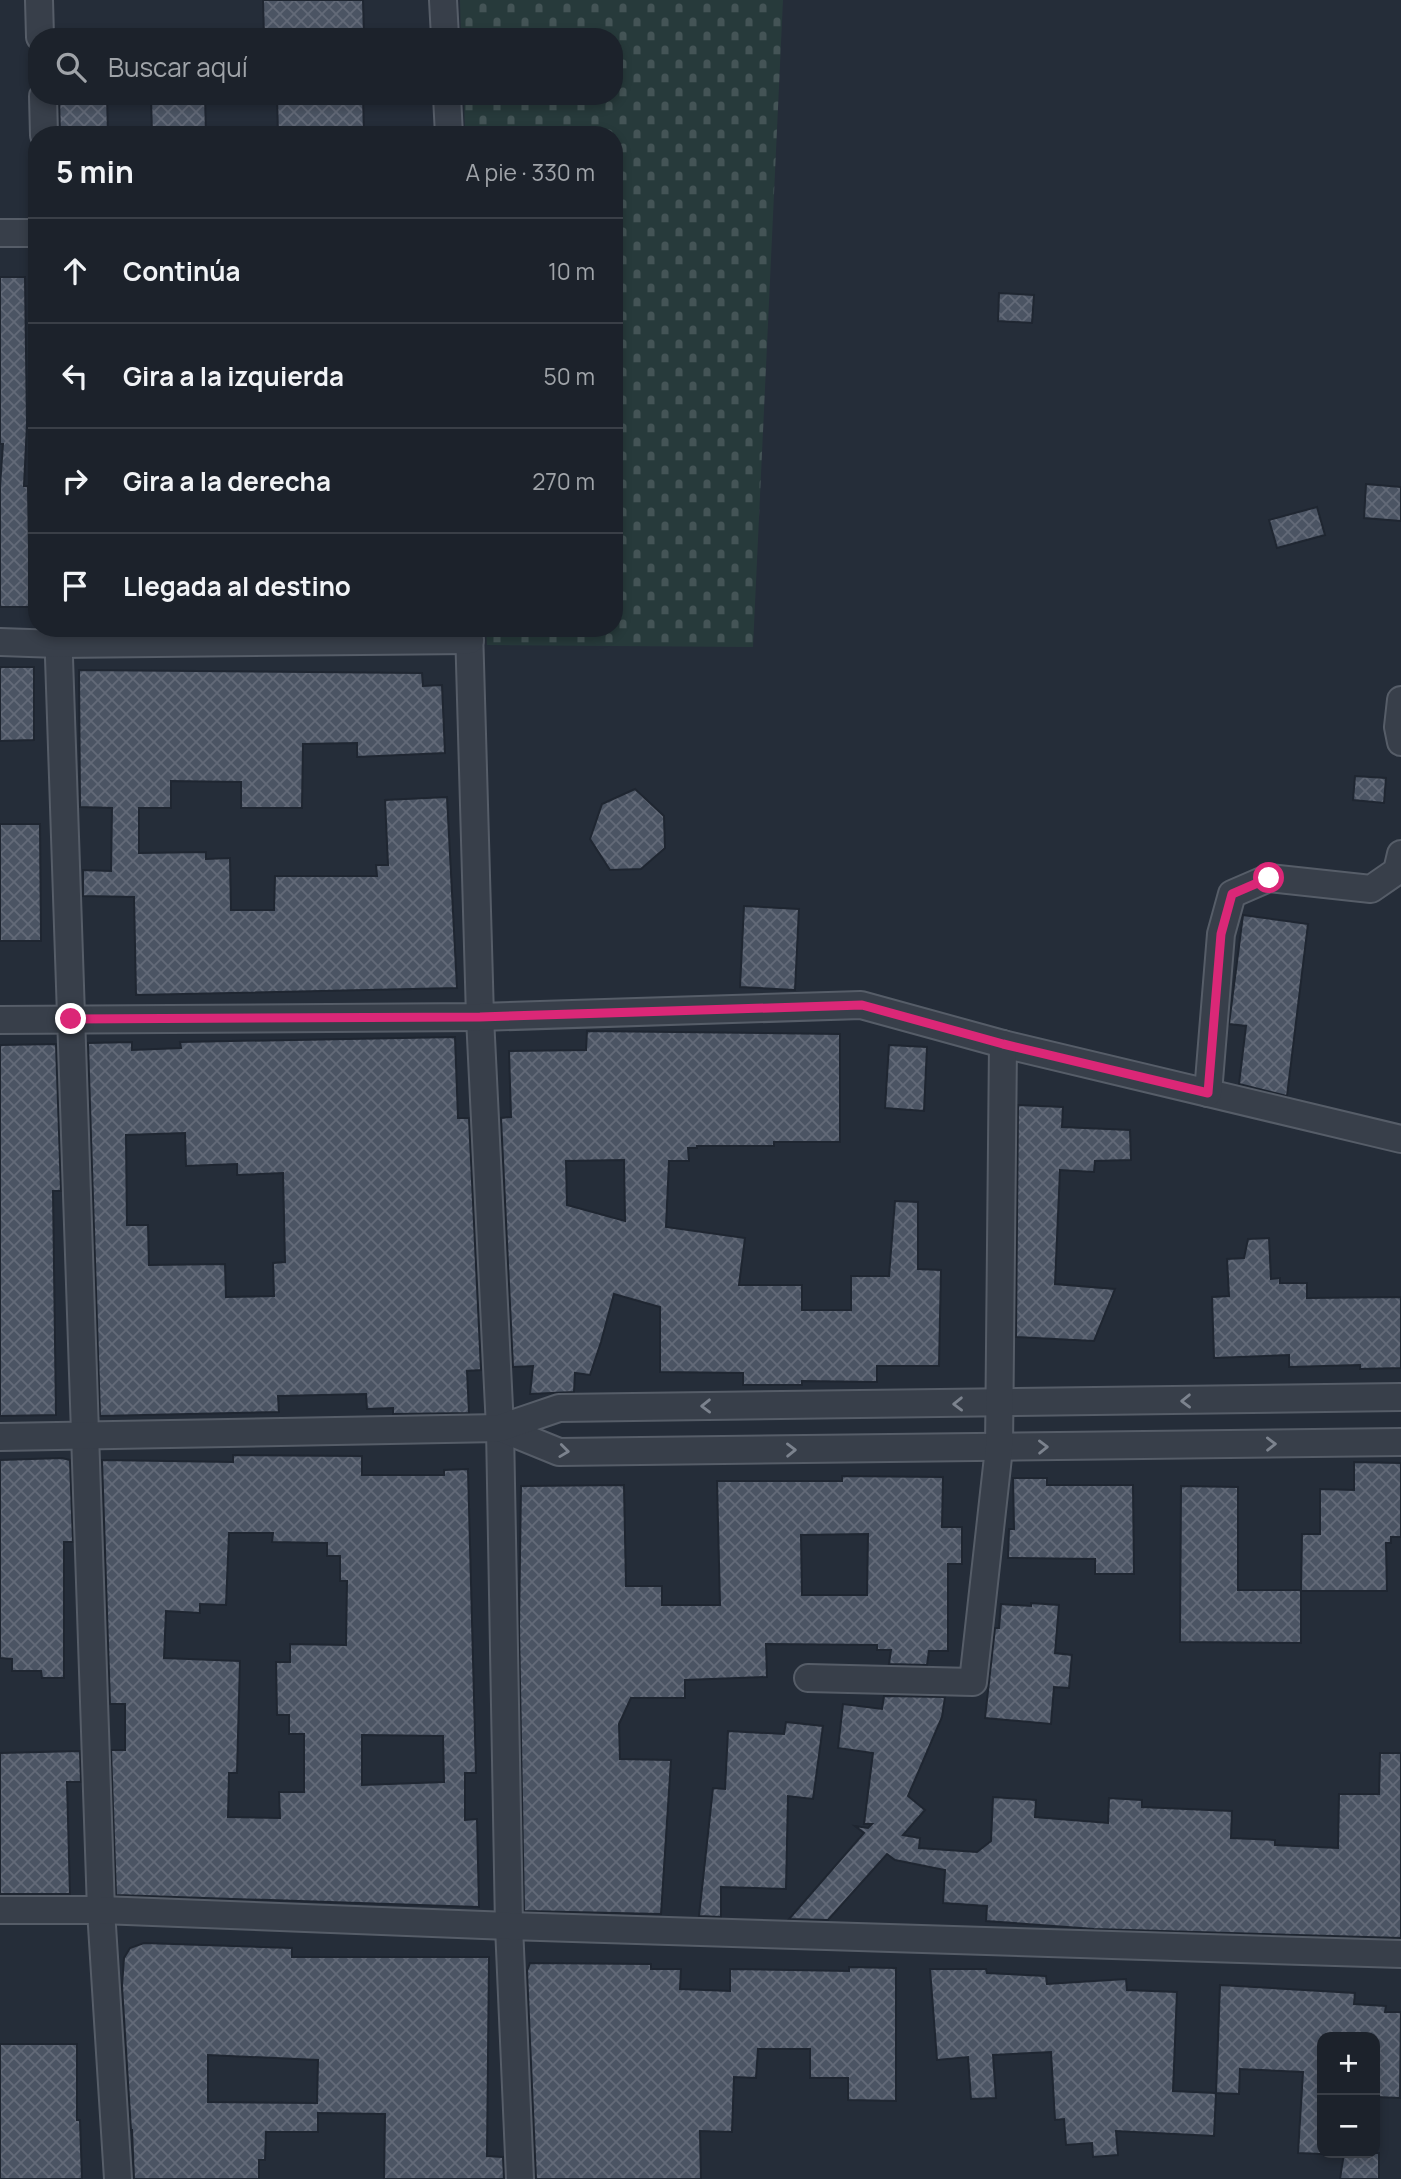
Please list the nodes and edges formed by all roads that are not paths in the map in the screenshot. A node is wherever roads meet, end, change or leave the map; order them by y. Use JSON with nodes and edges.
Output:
{"nodes":[{"id":1,"x":38,"y":0,"type":"edge"},
{"id":2,"x":443,"y":0,"type":"edge"},
{"id":3,"x":40,"y":28,"type":"edge"},
{"id":4,"x":445,"y":28,"type":"edge"},
{"id":5,"x":43,"y":105,"type":"edge"},
{"id":6,"x":447,"y":105,"type":"edge"},
{"id":7,"x":44,"y":126,"type":"edge"},
{"id":8,"x":449,"y":126,"type":"edge"},
{"id":9,"x":0,"y":233,"type":"edge"},
{"id":10,"x":28,"y":233,"type":"edge"},
{"id":11,"x":48,"y":637,"type":"edge"},
{"id":12,"x":58,"y":637,"type":"edge"},
{"id":13,"x":470,"y":637,"type":"edge"},
{"id":14,"x":0,"y":642,"type":"edge"},
{"id":15,"x":1401,"y":700,"type":"edge"},
{"id":16,"x":1401,"y":742,"type":"edge"},
{"id":17,"x":1401,"y":854,"type":"edge"},
{"id":18,"x":480,"y":1017,"type":"junction"},
{"id":19,"x":71,"y":1019,"type":"junction"},
{"id":20,"x":0,"y":1020,"type":"edge"},
{"id":21,"x":1003,"y":1044,"type":"junction"},
{"id":22,"x":1208,"y":1093,"type":"junction"},
{"id":23,"x":1401,"y":1139,"type":"edge"},
{"id":24,"x":1401,"y":1397,"type":"edge"},
{"id":25,"x":998,"y":1404,"type":"junction"},
{"id":26,"x":500,"y":1428,"type":"junction"},
{"id":27,"x":87,"y":1436,"type":"junction"},
{"id":28,"x":0,"y":1437,"type":"edge"},
{"id":29,"x":1401,"y":1442,"type":"edge"},
{"id":30,"x":999,"y":1448,"type":"junction"},
{"id":31,"x":808,"y":1678,"type":"dead end"},
{"id":32,"x":0,"y":1910,"type":"edge"},
{"id":33,"x":101,"y":1910,"type":"junction"},
{"id":34,"x":509,"y":1926,"type":"junction"},
{"id":35,"x":1401,"y":1954,"type":"edge"},
{"id":36,"x":117,"y":2179,"type":"edge"},
{"id":37,"x":520,"y":2179,"type":"edge"}],
"edges":[{"from":1,"to":3,"type":"street"},
{"from":2,"to":4,"type":"street"},
{"from":5,"to":7,"type":"street"},
{"from":6,"to":8,"type":"street"},
{"from":9,"to":10,"type":"street"},
{"from":11,"to":14,"type":"street"},
{"from":12,"to":19,"type":"street"},
{"from":13,"to":18,"type":"street"},
{"from":15,"to":16,"type":"street"},
{"from":17,"to":22,"type":"street"},
{"from":18,"to":19,"type":"street"},
{"from":18,"to":21,"type":"street"},
{"from":18,"to":26,"type":"street"},
{"from":19,"to":20,"type":"street"},
{"from":19,"to":27,"type":"street"},
{"from":21,"to":22,"type":"street"},
{"from":21,"to":25,"type":"street"},
{"from":22,"to":23,"type":"street"},
{"from":24,"to":25,"type":"street","one_way":true},
{"from":25,"to":26,"type":"street","one_way":true},
{"from":25,"to":30,"type":"street"},
{"from":26,"to":27,"type":"street"},
{"from":26,"to":30,"type":"street","one_way":true},
{"from":26,"to":34,"type":"street"},
{"from":27,"to":28,"type":"street"},
{"from":27,"to":33,"type":"street"},
{"from":30,"to":29,"type":"street","one_way":true},
{"from":30,"to":31,"type":"street"},
{"from":32,"to":33,"type":"street"},
{"from":33,"to":34,"type":"street"},
{"from":33,"to":36,"type":"street"},
{"from":34,"to":35,"type":"street"},
{"from":34,"to":37,"type":"street"}]}
